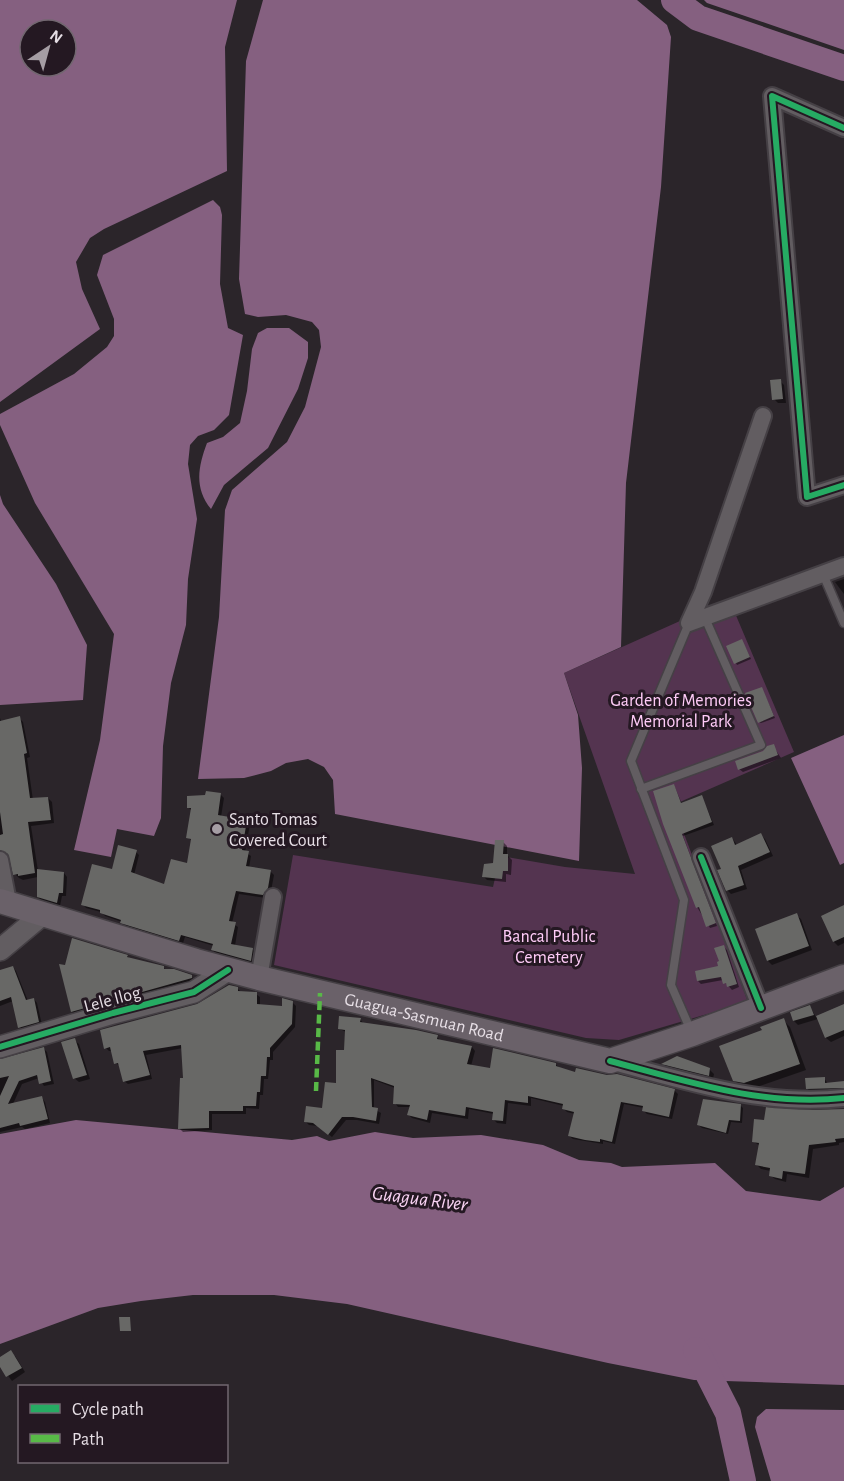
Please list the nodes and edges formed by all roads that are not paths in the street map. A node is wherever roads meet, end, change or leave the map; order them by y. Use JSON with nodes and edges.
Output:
{"nodes":[{"id":1,"x":844,"y":128,"type":"edge"},
{"id":2,"x":763,"y":416,"type":"dead end"},
{"id":3,"x":844,"y":485,"type":"edge"},
{"id":4,"x":844,"y":566,"type":"edge"},
{"id":5,"x":823,"y":573,"type":"junction"},
{"id":6,"x":697,"y":621,"type":"junction"},
{"id":7,"x":844,"y":622,"type":"edge"},
{"id":8,"x":641,"y":789,"type":"junction"},
{"id":9,"x":701,"y":857,"type":"dead end"},
{"id":10,"x":0,"y":860,"type":"edge"},
{"id":11,"x":273,"y":897,"type":"dead end"},
{"id":12,"x":4,"y":901,"type":"edge"},
{"id":13,"x":43,"y":914,"type":"junction"},
{"id":14,"x":0,"y":950,"type":"edge"},
{"id":15,"x":228,"y":970,"type":"junction"},
{"id":16,"x":844,"y":977,"type":"edge"},
{"id":17,"x":259,"y":978,"type":"junction"},
{"id":18,"x":761,"y":1008,"type":"junction"},
{"id":19,"x":692,"y":1034,"type":"junction"},
{"id":20,"x":0,"y":1047,"type":"edge"},
{"id":21,"x":610,"y":1061,"type":"junction"},
{"id":22,"x":844,"y":1098,"type":"edge"}],
"edges":[{"from":1,"to":3,"type":"street"},
{"from":2,"to":6,"type":"street"},
{"from":4,"to":5,"type":"street"},
{"from":5,"to":6,"type":"street"},
{"from":5,"to":7,"type":"lane"},
{"from":6,"to":8,"type":"lane"},
{"from":6,"to":8,"type":"lane"},
{"from":8,"to":19,"type":"lane"},
{"from":9,"to":18,"type":"street"},
{"from":10,"to":12,"type":"street"},
{"from":11,"to":17,"type":"street"},
{"from":12,"to":13,"type":"main road","name":"Guagua-Sasmuan Road"},
{"from":13,"to":14,"type":"street"},
{"from":13,"to":15,"type":"main road","name":"Guagua-Sasmuan Road"},
{"from":15,"to":17,"type":"main road","name":"Guagua-Sasmuan Road"},
{"from":15,"to":20,"type":"street","name":"Lele Ilog"},
{"from":16,"to":18,"type":"main road"},
{"from":17,"to":21,"type":"main road","name":"Guagua-Sasmuan Road"},
{"from":18,"to":19,"type":"main road"},
{"from":19,"to":21,"type":"main road"},
{"from":21,"to":22,"type":"street"}]}
